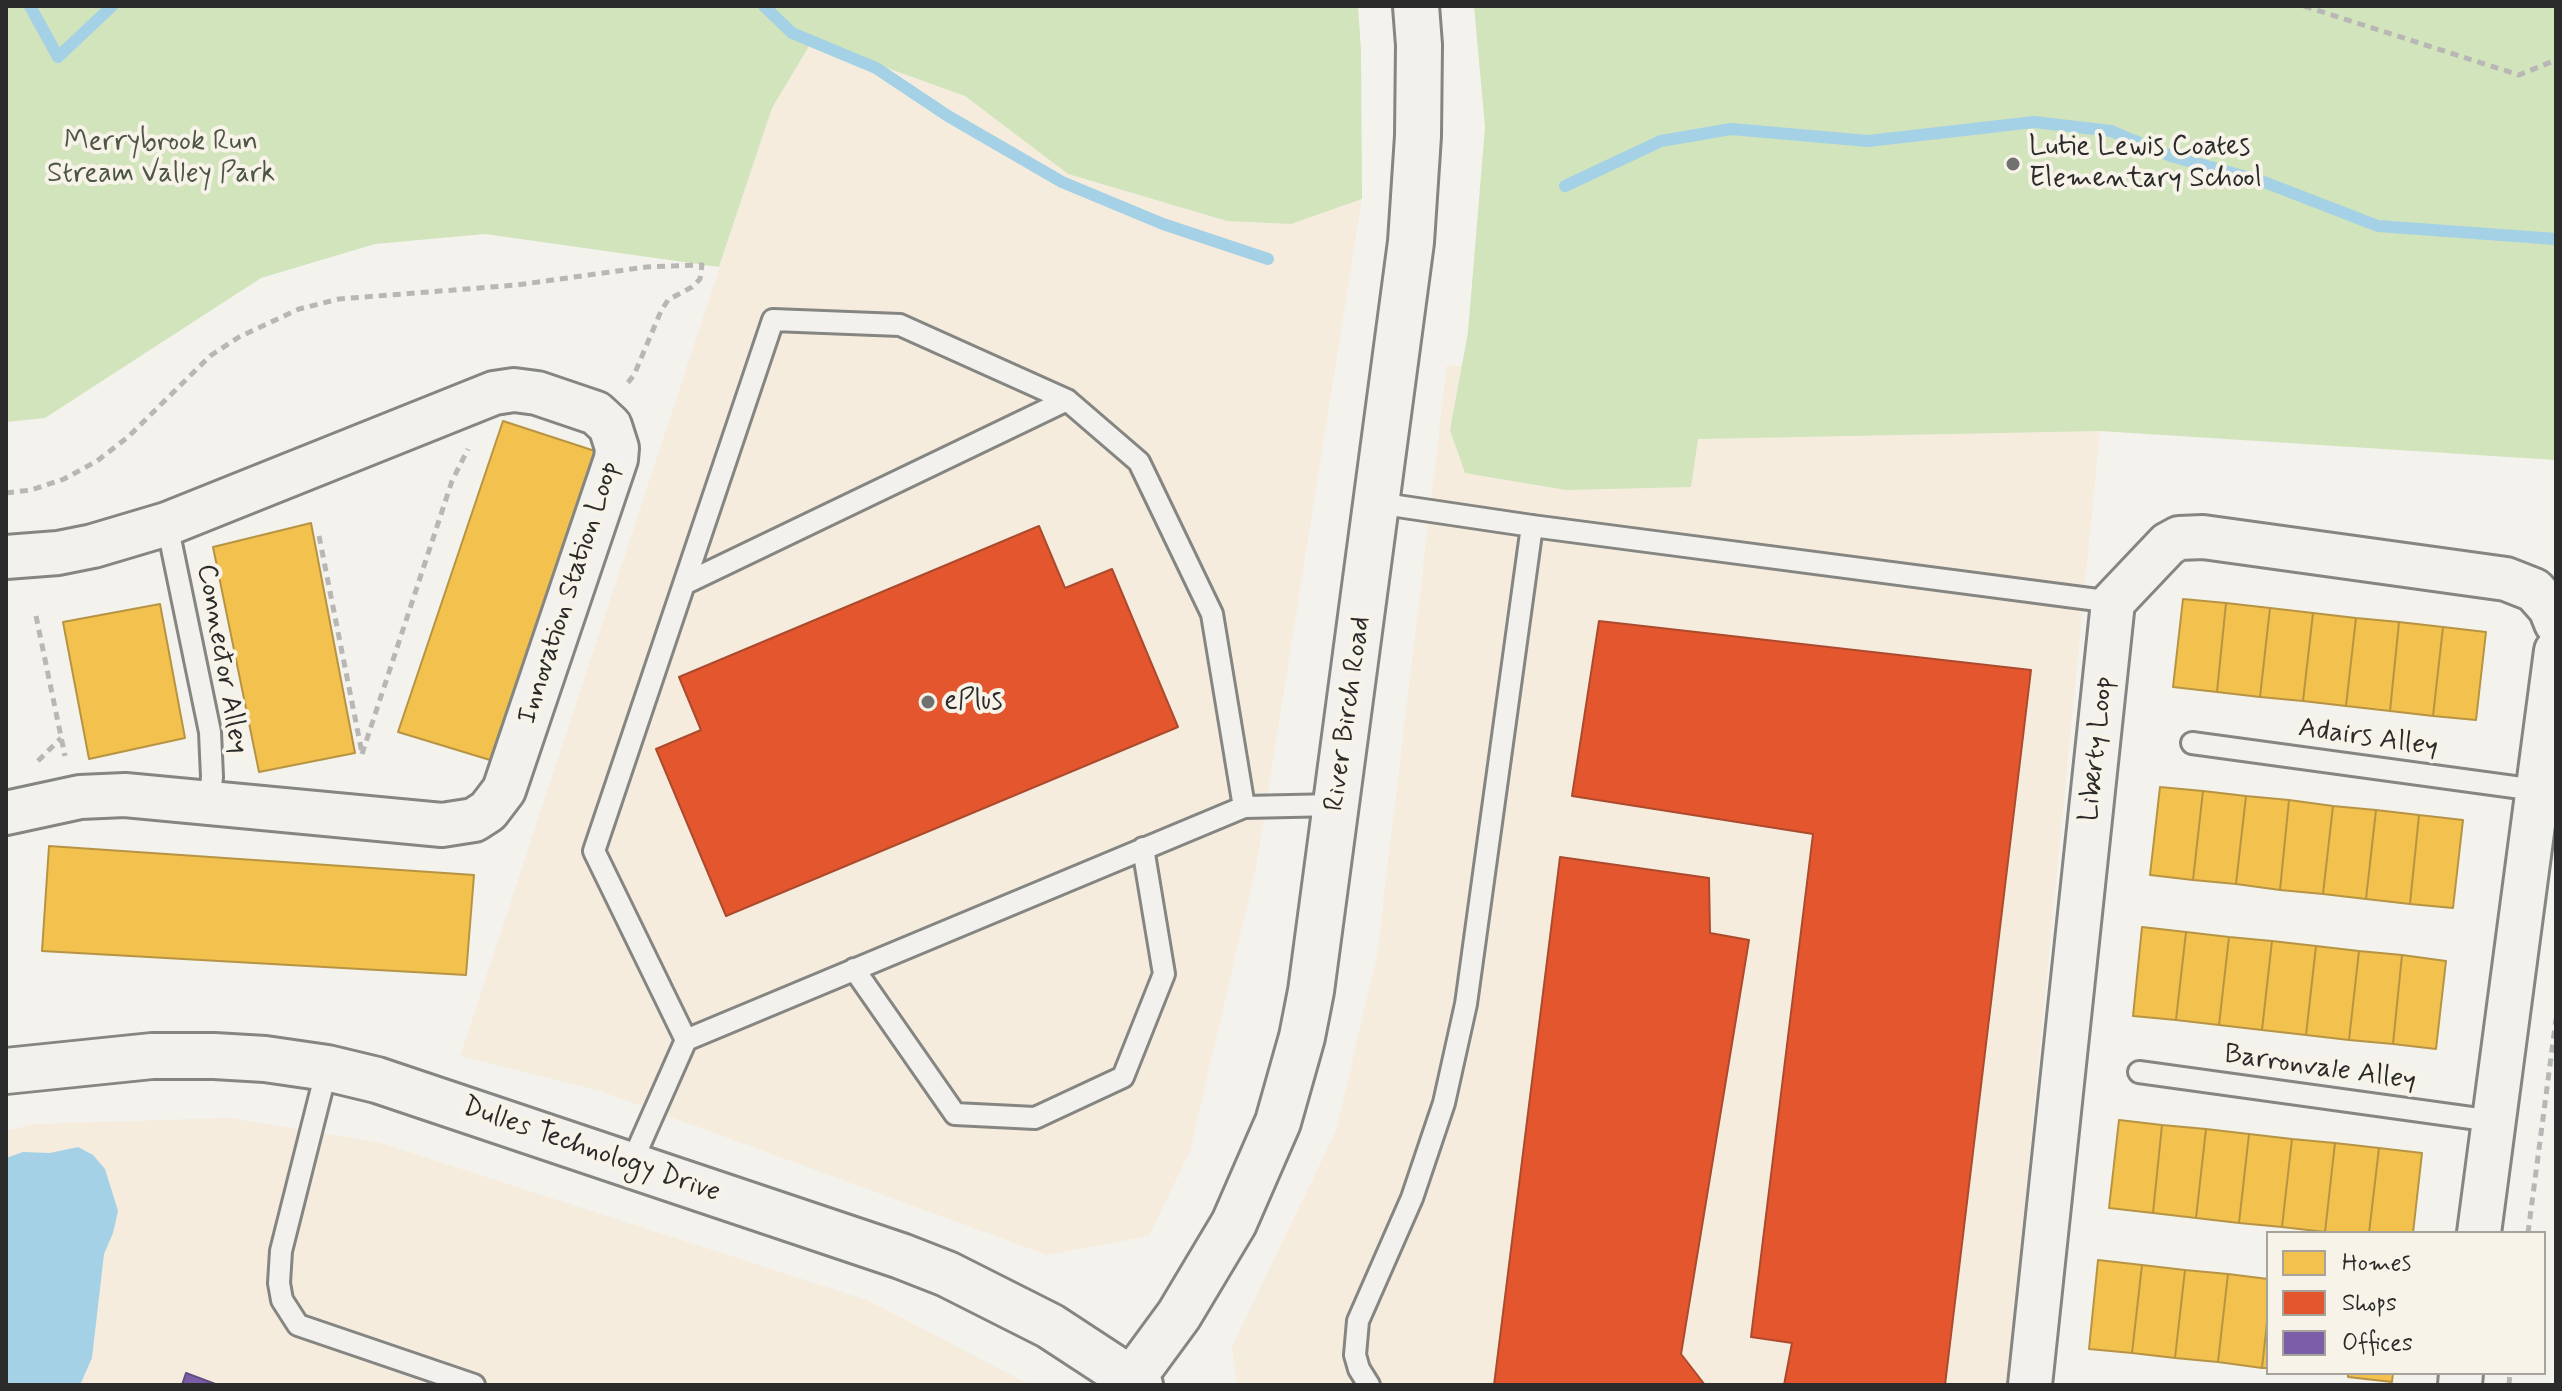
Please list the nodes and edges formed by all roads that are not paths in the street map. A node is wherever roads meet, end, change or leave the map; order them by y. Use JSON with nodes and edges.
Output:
{"nodes":[{"id":1,"x":1416,"y":6,"type":"edge"},
{"id":2,"x":1067,"y":400,"type":"junction"},
{"id":3,"x":1377,"y":503,"type":"junction"},
{"id":4,"x":167,"y":524,"type":"junction"},
{"id":5,"x":1532,"y":526,"type":"junction"},
{"id":6,"x":6,"y":557,"type":"edge"},
{"id":7,"x":684,"y":584,"type":"junction"},
{"id":8,"x":2113,"y":602,"type":"junction"},
{"id":9,"x":2556,"y":623,"type":"edge"},
{"id":10,"x":2556,"y":651,"type":"edge"},
{"id":11,"x":2192,"y":743,"type":"dead end"},
{"id":12,"x":2536,"y":790,"type":"junction"},
{"id":13,"x":209,"y":804,"type":"junction"},
{"id":14,"x":1337,"y":805,"type":"junction"},
{"id":15,"x":1244,"y":807,"type":"junction"},
{"id":16,"x":6,"y":813,"type":"edge"},
{"id":17,"x":1143,"y":848,"type":"junction"},
{"id":18,"x":854,"y":969,"type":"junction"},
{"id":19,"x":686,"y":1040,"type":"junction"},
{"id":20,"x":327,"y":1068,"type":"junction"},
{"id":21,"x":6,"y":1071,"type":"edge"},
{"id":22,"x":2139,"y":1072,"type":"dead end"},
{"id":23,"x":2493,"y":1121,"type":"junction"},
{"id":24,"x":631,"y":1164,"type":"junction"},
{"id":25,"x":2479,"y":1231,"type":"edge"},
{"id":26,"x":1133,"y":1383,"type":"edge"},
{"id":27,"x":474,"y":1385,"type":"edge"},
{"id":28,"x":1369,"y":1385,"type":"edge"},
{"id":29,"x":2030,"y":1385,"type":"edge"}],
"edges":[{"from":1,"to":3,"type":"street","name":"River Birch Road"},
{"from":2,"to":7,"type":"lane"},
{"from":2,"to":7,"type":"lane"},
{"from":2,"to":15,"type":"lane"},
{"from":3,"to":5,"type":"lane"},
{"from":3,"to":14,"type":"street","name":"River Birch Road"},
{"from":4,"to":6,"type":"street","name":"Innovation Station Loop"},
{"from":4,"to":13,"type":"lane","name":"Connector Alley"},
{"from":4,"to":13,"type":"street","name":"Innovation Station Loop"},
{"from":5,"to":8,"type":"lane"},
{"from":5,"to":28,"type":"lane"},
{"from":7,"to":19,"type":"lane"},
{"from":8,"to":9,"type":"street"},
{"from":8,"to":29,"type":"street","name":"Liberty Loop"},
{"from":10,"to":12,"type":"street"},
{"from":11,"to":12,"type":"lane","name":"Adairs Alley"},
{"from":12,"to":23,"type":"street"},
{"from":13,"to":16,"type":"street","name":"Innovation Station Loop"},
{"from":14,"to":15,"type":"lane"},
{"from":14,"to":26,"type":"street","name":"River Birch Road"},
{"from":15,"to":17,"type":"lane"},
{"from":17,"to":18,"type":"lane"},
{"from":17,"to":18,"type":"lane"},
{"from":18,"to":19,"type":"lane"},
{"from":19,"to":24,"type":"lane"},
{"from":20,"to":21,"type":"street","name":"Dulles Technology Drive"},
{"from":20,"to":24,"type":"street","name":"Dulles Technology Drive"},
{"from":20,"to":27,"type":"lane"},
{"from":22,"to":23,"type":"lane","name":"Barronvale Alley"},
{"from":23,"to":25,"type":"street"},
{"from":24,"to":26,"type":"street","name":"Dulles Technology Drive"}]}
